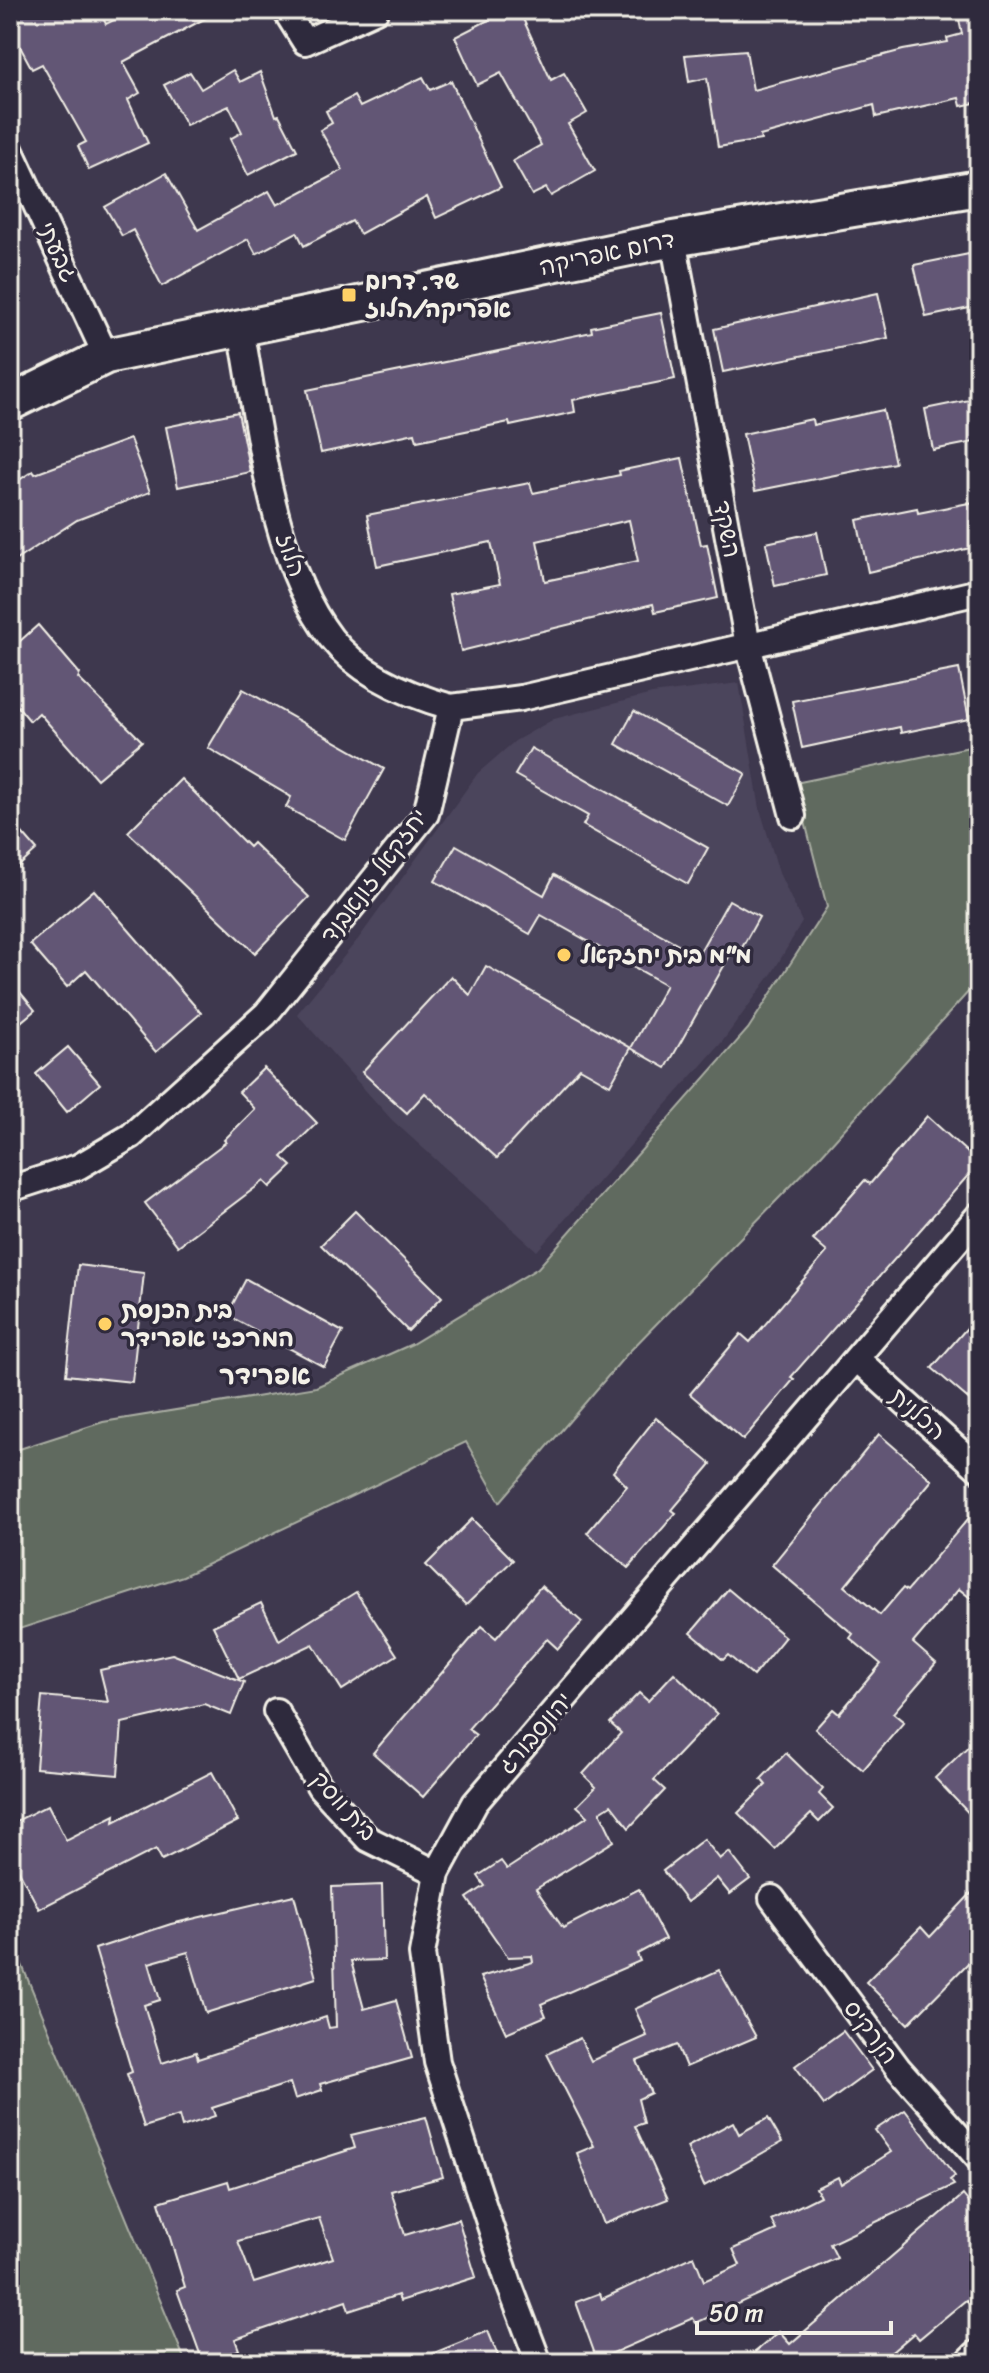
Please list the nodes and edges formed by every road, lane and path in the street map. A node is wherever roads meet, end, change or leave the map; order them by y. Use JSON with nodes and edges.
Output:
{"nodes":[{"id":1,"x":285,"y":10,"type":"edge"},
{"id":2,"x":376,"y":10,"type":"edge"},
{"id":3,"x":10,"y":149,"type":"edge"},
{"id":4,"x":979,"y":188,"type":"edge"},
{"id":5,"x":673,"y":239,"type":"junction"},
{"id":6,"x":241,"y":329,"type":"junction"},
{"id":7,"x":106,"y":356,"type":"junction"},
{"id":8,"x":10,"y":403,"type":"edge"},
{"id":9,"x":979,"y":592,"type":"edge"},
{"id":10,"x":748,"y":645,"type":"junction"},
{"id":11,"x":451,"y":707,"type":"junction"},
{"id":12,"x":793,"y":816,"type":"dead end"},
{"id":13,"x":10,"y":1189,"type":"edge"},
{"id":14,"x":979,"y":1215,"type":"edge"},
{"id":15,"x":857,"y":1359,"type":"junction"},
{"id":16,"x":979,"y":1469,"type":"edge"},
{"id":17,"x":276,"y":1711,"type":"dead end"},
{"id":18,"x":437,"y":1873,"type":"junction"},
{"id":19,"x":772,"y":1898,"type":"dead end"},
{"id":20,"x":979,"y":2159,"type":"edge"},
{"id":21,"x":979,"y":2358,"type":"edge"},
{"id":22,"x":539,"y":2363,"type":"edge"},
{"id":23,"x":974,"y":2363,"type":"edge"}],
"edges":[{"from":1,"to":2,"type":"street"},
{"from":3,"to":7,"type":"street","name":"גבעתי"},
{"from":4,"to":5,"type":"street","name":"דרום אפריקה"},
{"from":5,"to":6,"type":"street","name":"דרום אפריקה"},
{"from":5,"to":10,"type":"street","name":"השקד"},
{"from":6,"to":7,"type":"street","name":"דרום אפריקה"},
{"from":6,"to":11,"type":"street","name":"הלוז"},
{"from":7,"to":8,"type":"street","name":"דרום אפריקה"},
{"from":9,"to":10,"type":"street"},
{"from":10,"to":11,"type":"street"},
{"from":10,"to":12,"type":"street","name":"השקד"},
{"from":11,"to":13,"type":"street","name":"יחזקאל זונאבנד"},
{"from":14,"to":15,"type":"street","name":"יהונסבורג"},
{"from":15,"to":16,"type":"street","name":"הכלנית"},
{"from":15,"to":18,"type":"street","name":"יהונסבורג"},
{"from":17,"to":18,"type":"street","name":"בית ווסק"},
{"from":18,"to":22,"type":"street","name":"יהונסבורג"},
{"from":19,"to":20,"type":"street","name":"הנרקיס"},
{"from":21,"to":23,"type":"street"}]}
